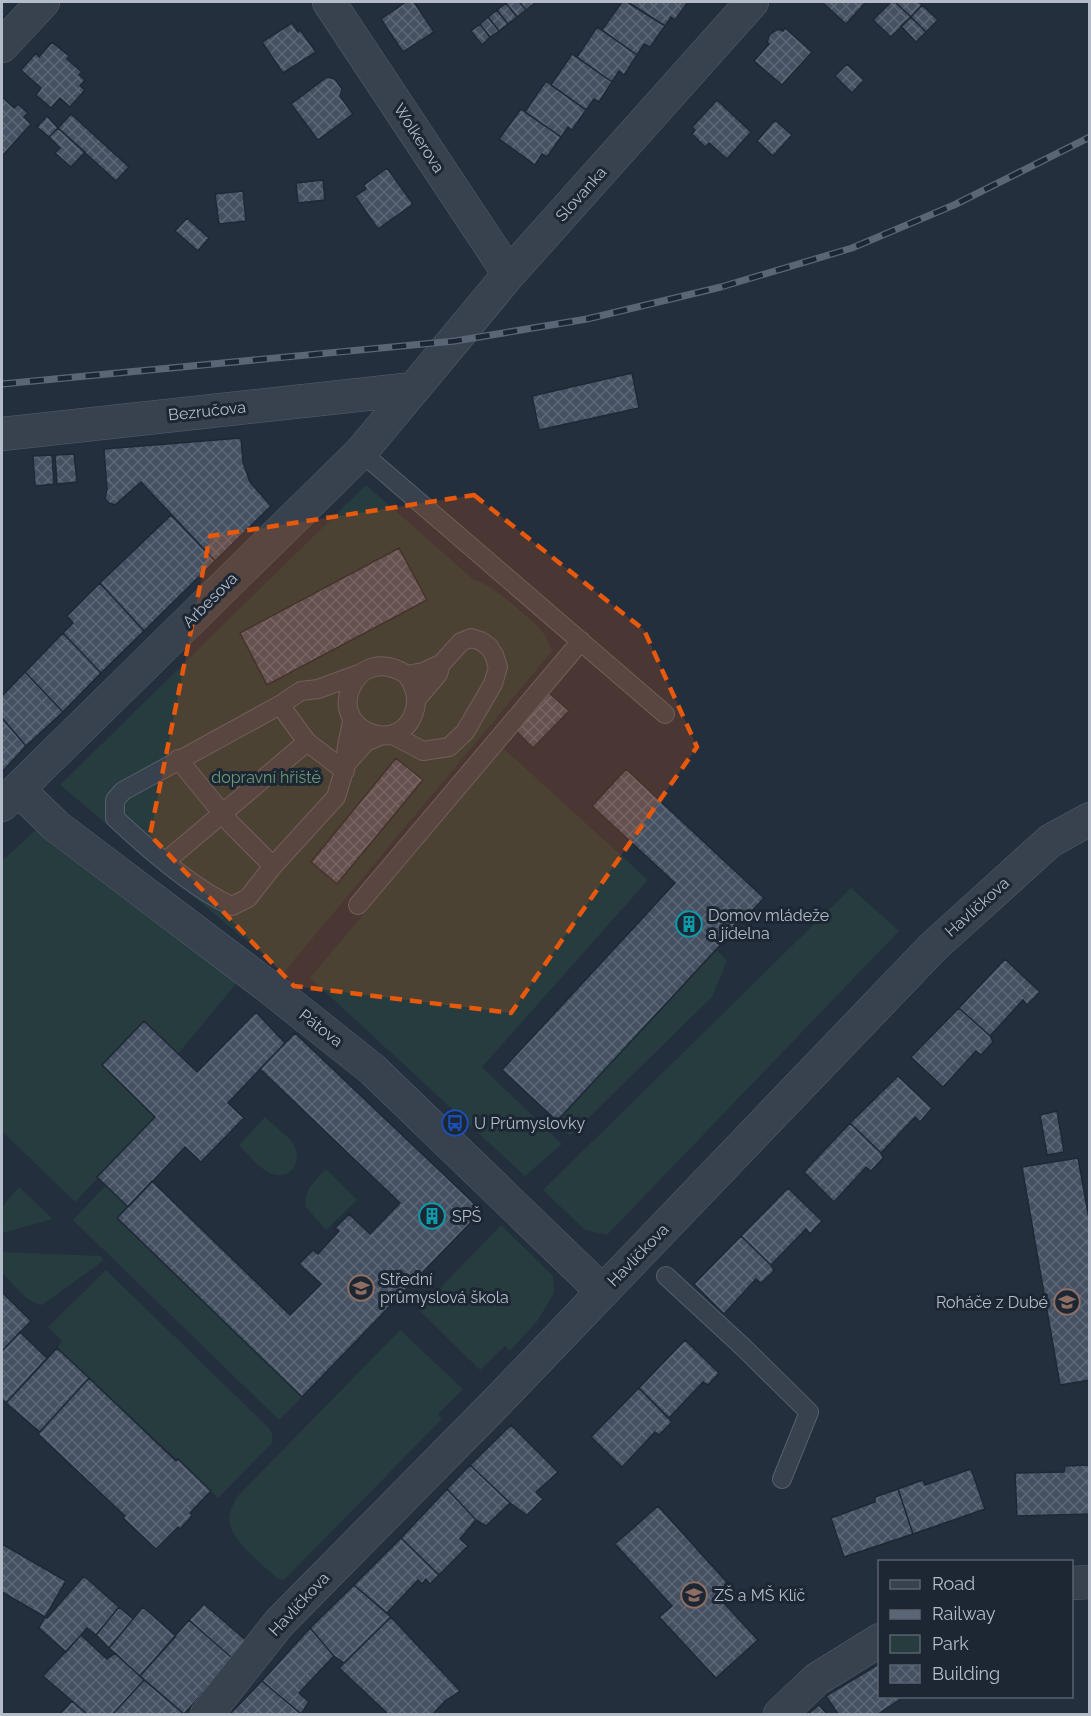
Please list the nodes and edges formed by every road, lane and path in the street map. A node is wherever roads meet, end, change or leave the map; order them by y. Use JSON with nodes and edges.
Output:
{"nodes":[{"id":1,"x":43,"y":2,"type":"edge"},
{"id":2,"x":329,"y":2,"type":"edge"},
{"id":3,"x":752,"y":2,"type":"edge"},
{"id":4,"x":2,"y":46,"type":"edge"},
{"id":5,"x":509,"y":274,"type":"junction"},
{"id":6,"x":413,"y":389,"type":"junction"},
{"id":7,"x":2,"y":434,"type":"edge"},
{"id":8,"x":361,"y":452,"type":"junction"},
{"id":9,"x":581,"y":641,"type":"junction"},
{"id":10,"x":441,"y":664,"type":"junction"},
{"id":11,"x":360,"y":674,"type":"junction"},
{"id":12,"x":406,"y":675,"type":"junction"},
{"id":13,"x":318,"y":689,"type":"junction"},
{"id":14,"x":280,"y":705,"type":"junction"},
{"id":15,"x":415,"y":708,"type":"junction"},
{"id":16,"x":350,"y":711,"type":"junction"},
{"id":17,"x":665,"y":714,"type":"dead end"},
{"id":18,"x":386,"y":735,"type":"junction"},
{"id":19,"x":307,"y":742,"type":"junction"},
{"id":20,"x":437,"y":749,"type":"junction"},
{"id":21,"x":178,"y":759,"type":"junction"},
{"id":22,"x":346,"y":767,"type":"junction"},
{"id":23,"x":10,"y":797,"type":"edge"},
{"id":24,"x":221,"y":813,"type":"junction"},
{"id":25,"x":1089,"y":819,"type":"edge"},
{"id":26,"x":166,"y":861,"type":"junction"},
{"id":27,"x":273,"y":867,"type":"junction"},
{"id":28,"x":358,"y":905,"type":"dead end"},
{"id":29,"x":666,"y":1276,"type":"dead end"},
{"id":30,"x":603,"y":1292,"type":"junction"},
{"id":31,"x":782,"y":1479,"type":"dead end"},
{"id":32,"x":1089,"y":1582,"type":"edge"},
{"id":33,"x":1073,"y":1583,"type":"edge"},
{"id":34,"x":878,"y":1641,"type":"edge"},
{"id":35,"x":207,"y":1714,"type":"edge"},
{"id":36,"x":780,"y":1714,"type":"edge"}],
"edges":[{"from":1,"to":4,"type":"street"},
{"from":2,"to":5,"type":"street","name":"Wolkerova"},
{"from":3,"to":5,"type":"street","name":"Slovanka"},
{"from":5,"to":6,"type":"street","name":"Slovanka"},
{"from":6,"to":7,"type":"street","name":"Bezručova"},
{"from":6,"to":8,"type":"street","name":"Arbesova"},
{"from":8,"to":9,"type":"lane"},
{"from":8,"to":23,"type":"street","name":"Arbesova"},
{"from":9,"to":17,"type":"lane"},
{"from":9,"to":28,"type":"lane"},
{"from":10,"to":12,"type":"lane"},
{"from":10,"to":15,"type":"lane"},
{"from":10,"to":20,"type":"lane"},
{"from":11,"to":12,"type":"lane"},
{"from":11,"to":13,"type":"lane"},
{"from":11,"to":16,"type":"lane"},
{"from":12,"to":15,"type":"lane"},
{"from":13,"to":14,"type":"lane"},
{"from":13,"to":16,"type":"lane"},
{"from":14,"to":19,"type":"lane"},
{"from":14,"to":21,"type":"lane"},
{"from":15,"to":18,"type":"lane"},
{"from":15,"to":20,"type":"lane"},
{"from":16,"to":18,"type":"lane"},
{"from":16,"to":22,"type":"lane"},
{"from":18,"to":20,"type":"lane"},
{"from":18,"to":22,"type":"lane"},
{"from":19,"to":22,"type":"lane"},
{"from":19,"to":24,"type":"lane"},
{"from":21,"to":24,"type":"lane"},
{"from":21,"to":26,"type":"lane"},
{"from":22,"to":27,"type":"lane"},
{"from":23,"to":30,"type":"street","name":"Pátova"},
{"from":24,"to":26,"type":"lane"},
{"from":24,"to":27,"type":"lane"},
{"from":25,"to":30,"type":"street","name":"Havlíčkova"},
{"from":26,"to":27,"type":"lane"},
{"from":29,"to":31,"type":"lane"},
{"from":30,"to":35,"type":"street","name":"Havlíčkova"},
{"from":32,"to":33,"type":"street"},
{"from":34,"to":36,"type":"street"}]}
